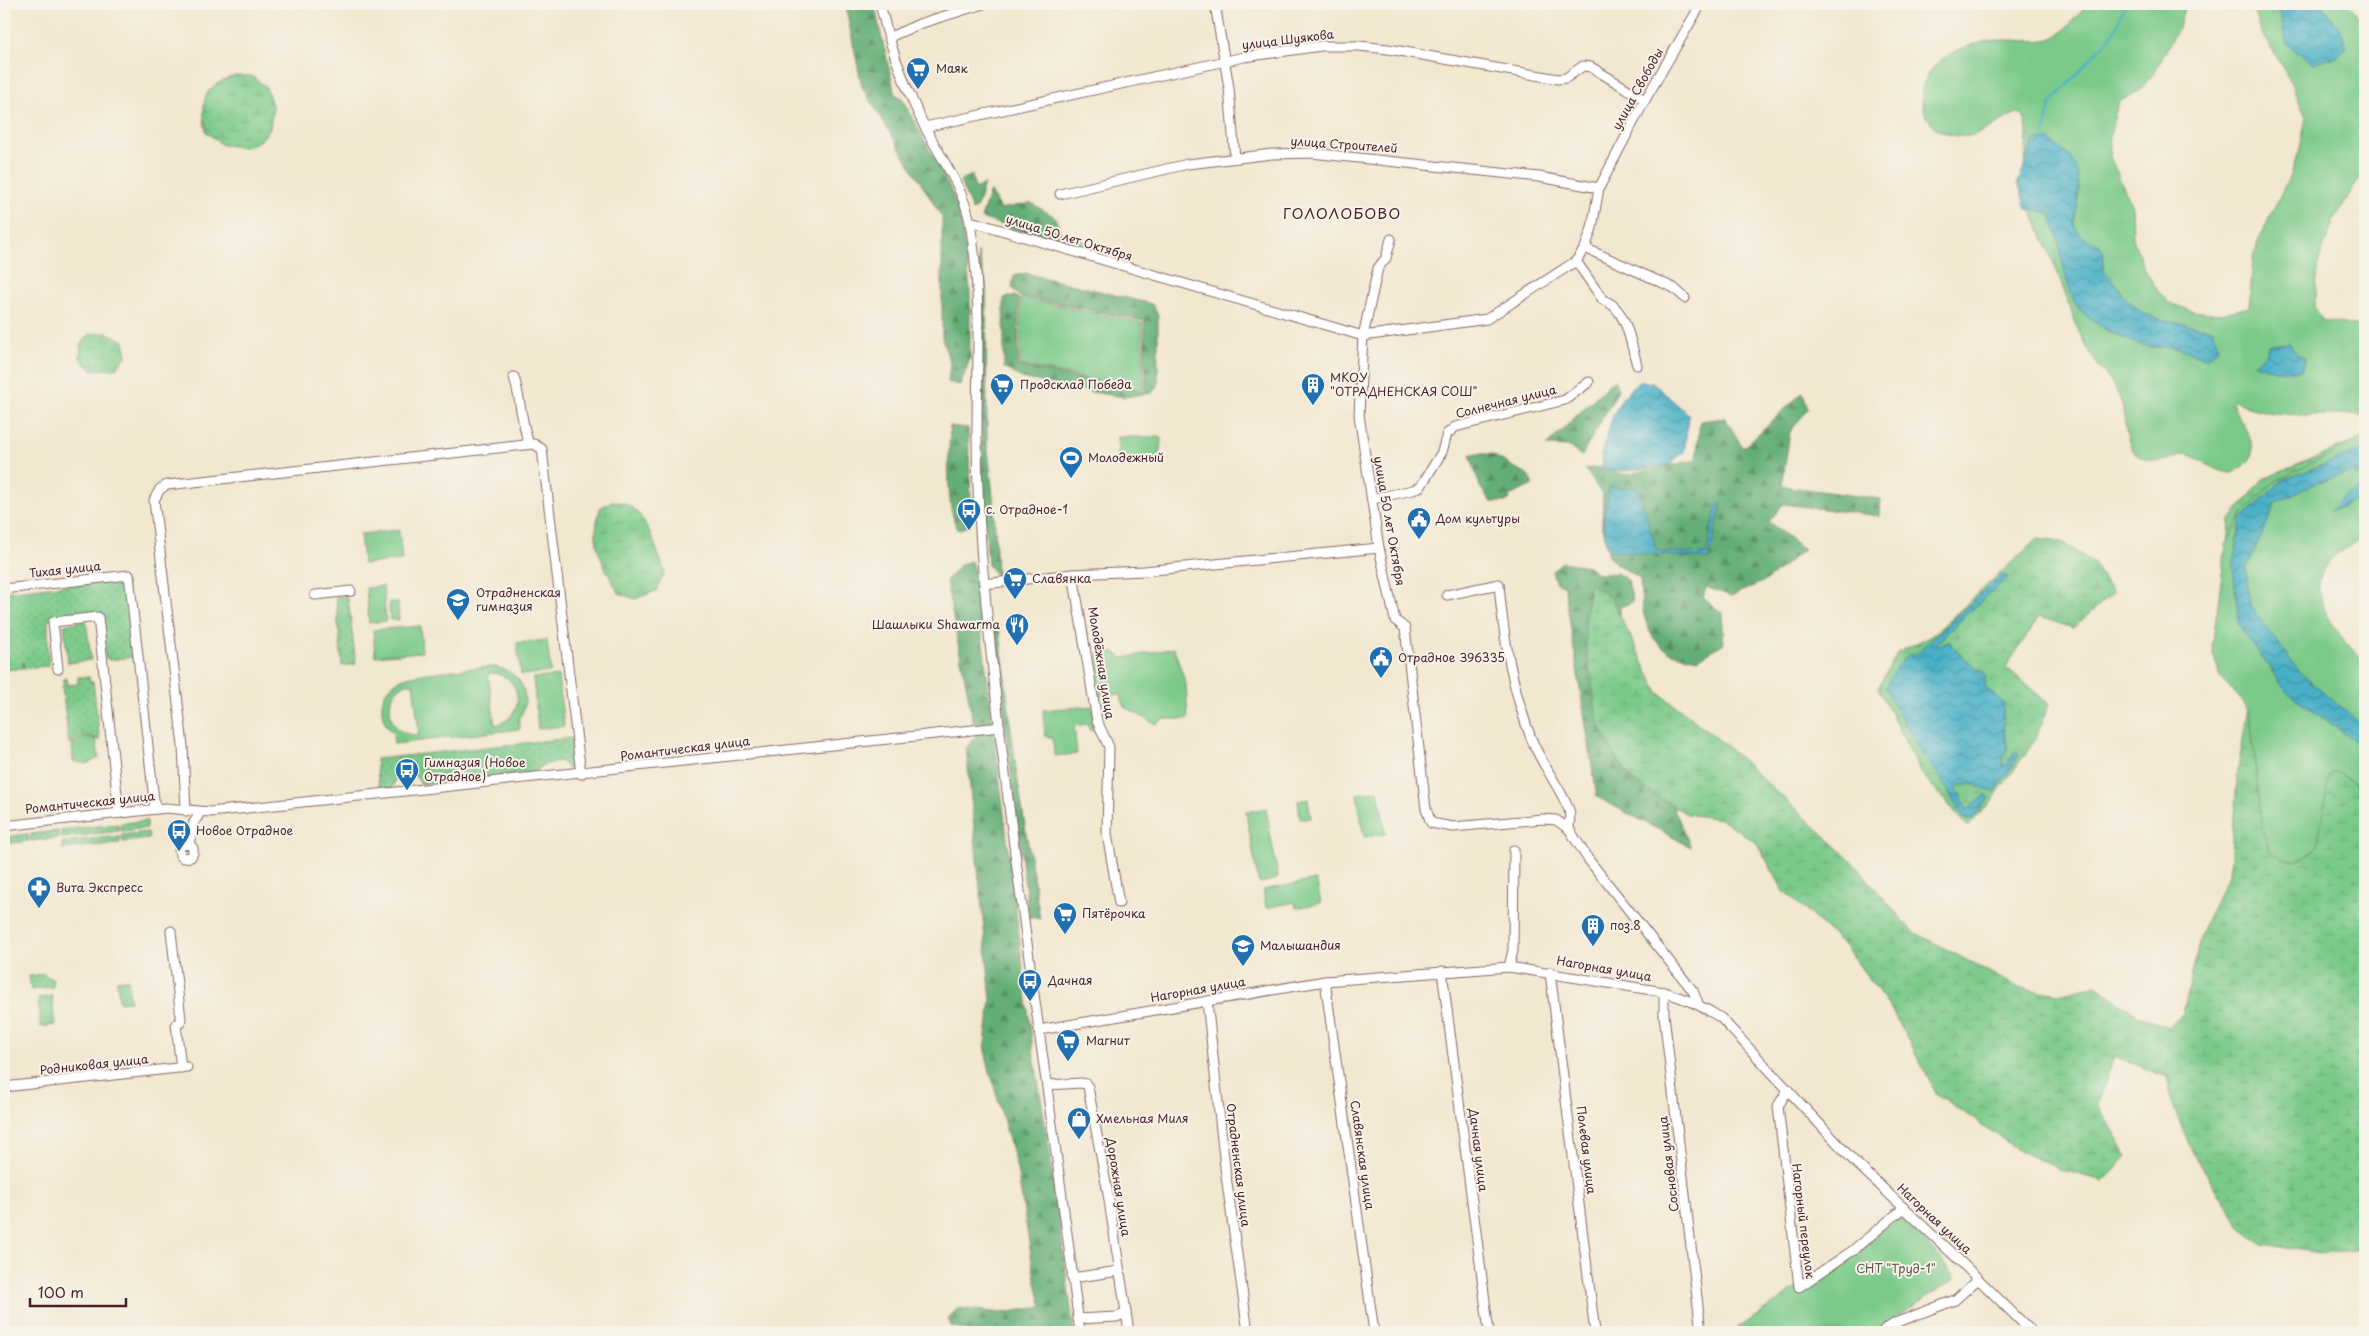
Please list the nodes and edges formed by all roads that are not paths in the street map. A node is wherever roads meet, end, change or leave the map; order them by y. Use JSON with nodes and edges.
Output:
{"nodes":[{"id":1,"x":880,"y":4,"type":"edge"},
{"id":2,"x":983,"y":4,"type":"edge"},
{"id":3,"x":1216,"y":4,"type":"edge"},
{"id":4,"x":1701,"y":4,"type":"edge"},
{"id":5,"x":890,"y":37,"type":"junction"},
{"id":6,"x":1223,"y":62,"type":"junction"},
{"id":7,"x":1645,"y":100,"type":"junction"},
{"id":8,"x":925,"y":127,"type":"junction"},
{"id":9,"x":1235,"y":158,"type":"junction"},
{"id":10,"x":1599,"y":188,"type":"junction"},
{"id":11,"x":1060,"y":194,"type":"dead end"},
{"id":12,"x":970,"y":221,"type":"junction"},
{"id":13,"x":1391,"y":239,"type":"dead end"},
{"id":14,"x":1586,"y":248,"type":"junction"},
{"id":15,"x":1576,"y":261,"type":"junction"},
{"id":16,"x":1685,"y":298,"type":"dead end"},
{"id":17,"x":1363,"y":336,"type":"junction"},
{"id":18,"x":1637,"y":364,"type":"dead end"},
{"id":19,"x":514,"y":377,"type":"dead end"},
{"id":20,"x":1589,"y":382,"type":"dead end"},
{"id":21,"x":529,"y":444,"type":"junction"},
{"id":22,"x":1372,"y":499,"type":"junction"},
{"id":23,"x":1379,"y":548,"type":"junction"},
{"id":24,"x":1073,"y":574,"type":"junction"},
{"id":25,"x":984,"y":584,"type":"junction"},
{"id":26,"x":4,"y":589,"type":"edge"},
{"id":27,"x":351,"y":591,"type":"dead end"},
{"id":28,"x":315,"y":595,"type":"dead end"},
{"id":29,"x":1447,"y":595,"type":"dead end"},
{"id":30,"x":58,"y":669,"type":"dead end"},
{"id":31,"x":1000,"y":727,"type":"junction"},
{"id":32,"x":581,"y":774,"type":"junction"},
{"id":33,"x":155,"y":809,"type":"junction"},
{"id":34,"x":183,"y":810,"type":"junction"},
{"id":35,"x":201,"y":812,"type":"junction"},
{"id":36,"x":119,"y":813,"type":"junction"},
{"id":37,"x":4,"y":826,"type":"edge"},
{"id":38,"x":1569,"y":829,"type":"junction"},
{"id":39,"x":189,"y":844,"type":"dead end"},
{"id":40,"x":1514,"y":850,"type":"dead end"},
{"id":41,"x":1119,"y":903,"type":"dead end"},
{"id":42,"x":171,"y":930,"type":"dead end"},
{"id":43,"x":1509,"y":967,"type":"junction"},
{"id":44,"x":1442,"y":971,"type":"junction"},
{"id":45,"x":1550,"y":972,"type":"junction"},
{"id":46,"x":1325,"y":981,"type":"junction"},
{"id":47,"x":1664,"y":992,"type":"junction"},
{"id":48,"x":1207,"y":1001,"type":"junction"},
{"id":49,"x":1698,"y":1003,"type":"junction"},
{"id":50,"x":1039,"y":1030,"type":"junction"},
{"id":51,"x":1048,"y":1085,"type":"junction"},
{"id":52,"x":4,"y":1087,"type":"edge"},
{"id":53,"x":1788,"y":1090,"type":"junction"},
{"id":54,"x":1904,"y":1208,"type":"junction"},
{"id":55,"x":1119,"y":1271,"type":"junction"},
{"id":56,"x":1072,"y":1278,"type":"junction"},
{"id":57,"x":1978,"y":1279,"type":"junction"},
{"id":58,"x":1126,"y":1313,"type":"junction"},
{"id":59,"x":1078,"y":1319,"type":"junction"},
{"id":60,"x":1080,"y":1332,"type":"edge"},
{"id":61,"x":1129,"y":1332,"type":"edge"},
{"id":62,"x":1248,"y":1332,"type":"edge"},
{"id":63,"x":1374,"y":1332,"type":"edge"},
{"id":64,"x":1489,"y":1332,"type":"edge"},
{"id":65,"x":1595,"y":1332,"type":"edge"},
{"id":66,"x":1701,"y":1332,"type":"edge"},
{"id":67,"x":1882,"y":1332,"type":"edge"},
{"id":68,"x":2032,"y":1332,"type":"edge"}],
"edges":[{"from":1,"to":5,"type":"street"},
{"from":2,"to":5,"type":"street"},
{"from":3,"to":6,"type":"street"},
{"from":4,"to":7,"type":"street","name":"улица Свободы"},
{"from":5,"to":8,"type":"street"},
{"from":6,"to":7,"type":"street","name":"улица Шуякова"},
{"from":6,"to":8,"type":"street","name":"улица Шуякова"},
{"from":6,"to":9,"type":"street"},
{"from":7,"to":10,"type":"street","name":"улица Свободы"},
{"from":8,"to":12,"type":"street"},
{"from":9,"to":10,"type":"street","name":"улица Строителей"},
{"from":9,"to":11,"type":"street","name":"улица Строителей"},
{"from":10,"to":14,"type":"street","name":"улица 50 лет Октября"},
{"from":12,"to":17,"type":"street","name":"улица 50 лет Октября"},
{"from":12,"to":25,"type":"street"},
{"from":13,"to":17,"type":"street","name":"улица 50 лет Октября"},
{"from":14,"to":15,"type":"street","name":"улица 50 лет Октября"},
{"from":14,"to":16,"type":"street"},
{"from":15,"to":17,"type":"street","name":"улица 50 лет Октября"},
{"from":15,"to":18,"type":"street"},
{"from":17,"to":22,"type":"street","name":"улица 50 лет Октября"},
{"from":19,"to":21,"type":"street"},
{"from":20,"to":22,"type":"street","name":"Солнечная улица"},
{"from":21,"to":32,"type":"street"},
{"from":21,"to":34,"type":"street"},
{"from":22,"to":23,"type":"street","name":"улица 50 лет Октября"},
{"from":23,"to":24,"type":"street"},
{"from":23,"to":38,"type":"street","name":"улица 50 лет Октября"},
{"from":24,"to":25,"type":"street"},
{"from":24,"to":41,"type":"street","name":"Молодёжная улица"},
{"from":25,"to":31,"type":"street"},
{"from":26,"to":33,"type":"street","name":"Тихая улица"},
{"from":27,"to":28,"type":"street"},
{"from":29,"to":38,"type":"street"},
{"from":30,"to":36,"type":"street"},
{"from":31,"to":32,"type":"street","name":"Романтическая улица"},
{"from":31,"to":50,"type":"street"},
{"from":32,"to":35,"type":"street","name":"Романтическая улица"},
{"from":33,"to":34,"type":"street","name":"Романтическая улица"},
{"from":33,"to":36,"type":"street","name":"Романтическая улица"},
{"from":34,"to":35,"type":"street","name":"Романтическая улица"},
{"from":35,"to":39,"type":"street"},
{"from":36,"to":37,"type":"street","name":"Романтическая улица"},
{"from":38,"to":49,"type":"street"},
{"from":40,"to":43,"type":"street"},
{"from":42,"to":52,"type":"street","name":"Родниковая улица"},
{"from":43,"to":44,"type":"street","name":"Нагорная улица"},
{"from":43,"to":45,"type":"street","name":"Нагорная улица"},
{"from":44,"to":46,"type":"street","name":"Нагорная улица"},
{"from":44,"to":64,"type":"street","name":"Дачная улица"},
{"from":45,"to":47,"type":"street","name":"Нагорная улица"},
{"from":45,"to":65,"type":"street","name":"Полевая улица"},
{"from":46,"to":48,"type":"street","name":"Нагорная улица"},
{"from":46,"to":63,"type":"street","name":"Славянская улица"},
{"from":47,"to":49,"type":"street","name":"Нагорная улица"},
{"from":47,"to":66,"type":"street","name":"Сосновая улица"},
{"from":48,"to":50,"type":"street","name":"Нагорная улица"},
{"from":48,"to":62,"type":"street","name":"Отрадненская улица"},
{"from":49,"to":53,"type":"street","name":"Нагорная улица"},
{"from":50,"to":51,"type":"street"},
{"from":51,"to":55,"type":"street","name":"Дорожная улица"},
{"from":51,"to":56,"type":"street"},
{"from":53,"to":54,"type":"street","name":"Нагорная улица"},
{"from":53,"to":54,"type":"street","name":"Нагорный переулок"},
{"from":54,"to":57,"type":"street","name":"Нагорная улица"},
{"from":55,"to":56,"type":"street"},
{"from":55,"to":58,"type":"street","name":"Дорожная улица"},
{"from":56,"to":59,"type":"street"},
{"from":57,"to":67,"type":"street"},
{"from":57,"to":68,"type":"street","name":"Нагорная улица"},
{"from":58,"to":59,"type":"street"},
{"from":58,"to":61,"type":"street","name":"Дорожная улица"},
{"from":59,"to":60,"type":"street"}]}
